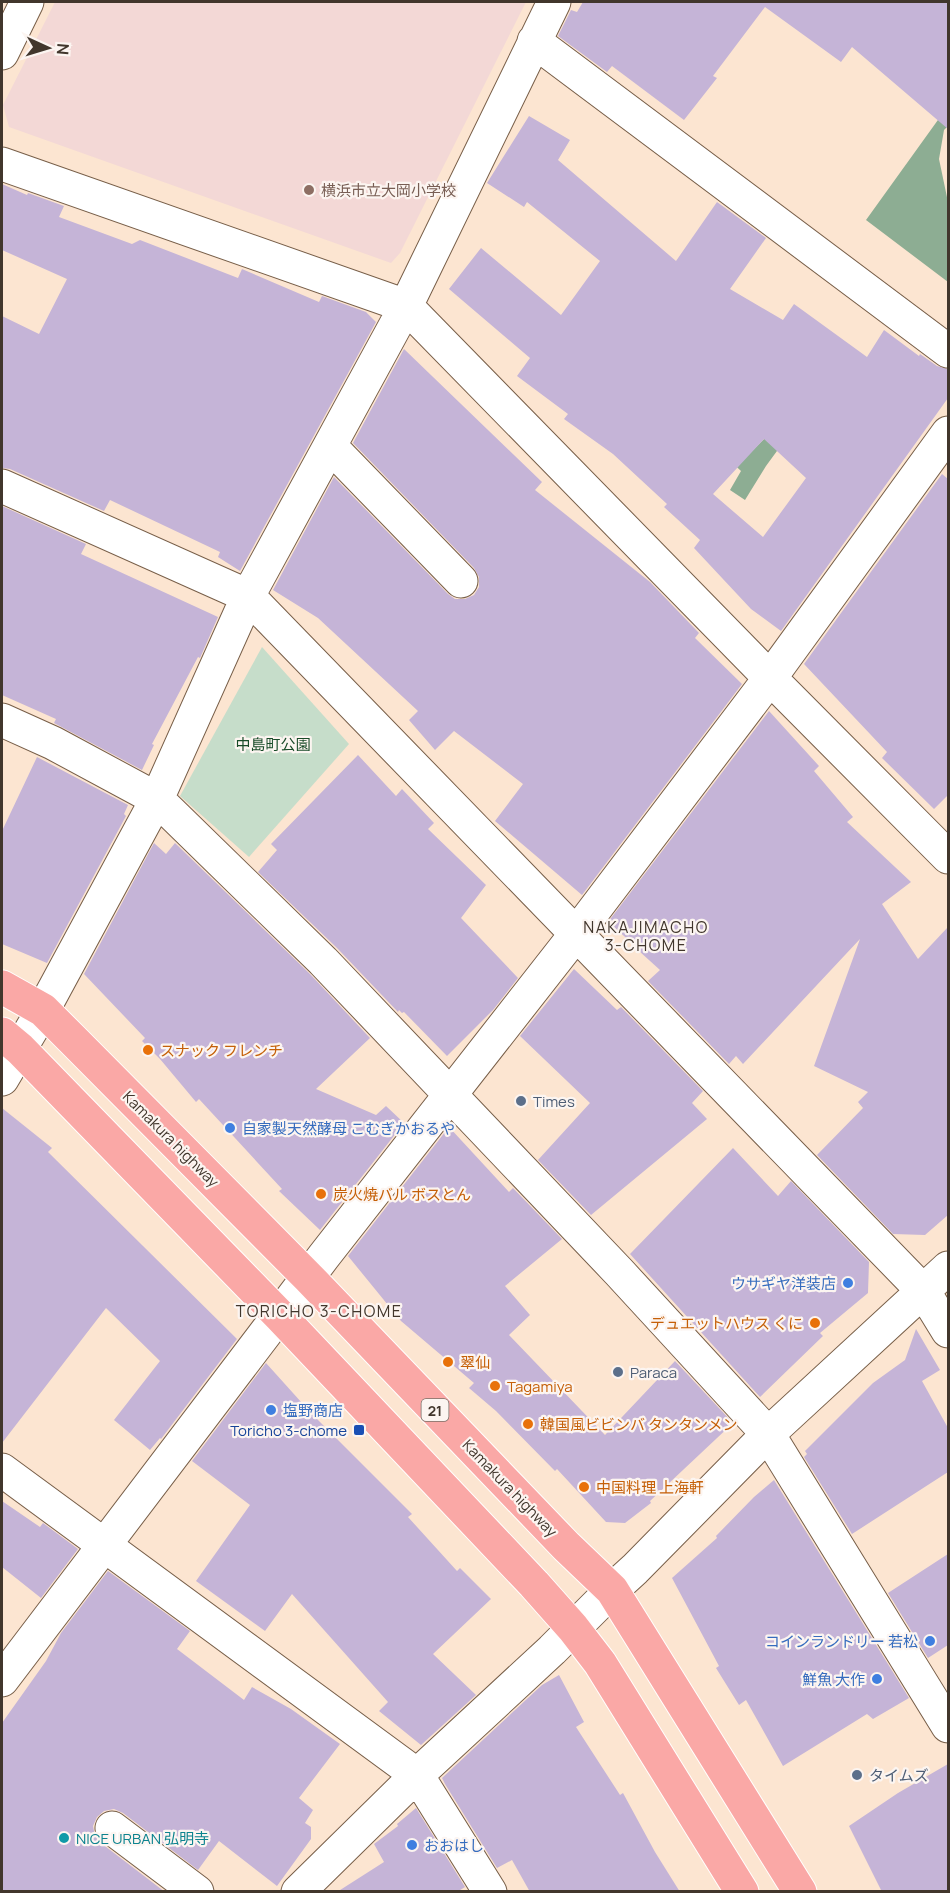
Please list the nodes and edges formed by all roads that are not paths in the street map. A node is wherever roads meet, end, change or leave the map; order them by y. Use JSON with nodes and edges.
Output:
{"nodes":[{"id":1,"x":27,"y":2,"type":"edge"},
{"id":2,"x":554,"y":2,"type":"edge"},
{"id":3,"x":534,"y":41,"type":"junction"},
{"id":4,"x":2,"y":53,"type":"edge"},
{"id":5,"x":2,"y":164,"type":"edge"},
{"id":6,"x":405,"y":306,"type":"junction"},
{"id":7,"x":948,"y":351,"type":"edge"},
{"id":8,"x":948,"y":433,"type":"edge"},
{"id":9,"x":330,"y":446,"type":"junction"},
{"id":10,"x":2,"y":486,"type":"edge"},
{"id":11,"x":461,"y":581,"type":"dead end"},
{"id":12,"x":248,"y":596,"type":"junction"},
{"id":13,"x":770,"y":678,"type":"junction"},
{"id":14,"x":2,"y":720,"type":"edge"},
{"id":15,"x":157,"y":799,"type":"junction"},
{"id":16,"x":948,"y":857,"type":"edge"},
{"id":17,"x":576,"y":934,"type":"junction"},
{"id":18,"x":2,"y":987,"type":"edge"},
{"id":19,"x":43,"y":1010,"type":"junction"},
{"id":20,"x":11,"y":1042,"type":"edge"},
{"id":21,"x":2,"y":1079,"type":"edge"},
{"id":22,"x":450,"y":1095,"type":"junction"},
{"id":23,"x":948,"y":1268,"type":"edge"},
{"id":24,"x":309,"y":1278,"type":"junction"},
{"id":25,"x":924,"y":1292,"type":"junction"},
{"id":26,"x":280,"y":1316,"type":"junction"},
{"id":27,"x":948,"y":1331,"type":"edge"},
{"id":28,"x":768,"y":1434,"type":"junction"},
{"id":29,"x":2,"y":1470,"type":"edge"},
{"id":30,"x":104,"y":1546,"type":"junction"},
{"id":31,"x":612,"y":1590,"type":"junction"},
{"id":32,"x":573,"y":1628,"type":"junction"},
{"id":33,"x":2,"y":1680,"type":"edge"},
{"id":34,"x":948,"y":1726,"type":"edge"},
{"id":35,"x":417,"y":1775,"type":"junction"},
{"id":36,"x":112,"y":1828,"type":"dead end"},
{"id":37,"x":736,"y":1890,"type":"edge"},
{"id":38,"x":197,"y":1892,"type":"edge"},
{"id":39,"x":298,"y":1892,"type":"edge"},
{"id":40,"x":490,"y":1892,"type":"edge"},
{"id":41,"x":800,"y":1892,"type":"edge"}],
"edges":[{"from":1,"to":4,"type":"street"},
{"from":2,"to":3,"type":"street"},
{"from":3,"to":6,"type":"street"},
{"from":3,"to":7,"type":"street"},
{"from":5,"to":6,"type":"street"},
{"from":6,"to":9,"type":"street"},
{"from":6,"to":13,"type":"street"},
{"from":8,"to":13,"type":"street"},
{"from":9,"to":11,"type":"street"},
{"from":9,"to":12,"type":"street"},
{"from":10,"to":12,"type":"street"},
{"from":12,"to":15,"type":"street"},
{"from":12,"to":17,"type":"street"},
{"from":13,"to":16,"type":"street"},
{"from":13,"to":17,"type":"street"},
{"from":14,"to":15,"type":"street"},
{"from":15,"to":19,"type":"street"},
{"from":15,"to":22,"type":"street"},
{"from":17,"to":22,"type":"street"},
{"from":17,"to":25,"type":"street"},
{"from":18,"to":19,"type":"main road","name":"Kamakura highway","number":"21"},
{"from":19,"to":20,"type":"street"},
{"from":19,"to":24,"type":"main road","name":"Kamakura highway","number":"21"},
{"from":20,"to":21,"type":"street"},
{"from":20,"to":26,"type":"main road"},
{"from":22,"to":24,"type":"street"},
{"from":22,"to":28,"type":"street"},
{"from":23,"to":25,"type":"street"},
{"from":24,"to":26,"type":"street"},
{"from":24,"to":31,"type":"main road","name":"Kamakura highway","number":"21"},
{"from":25,"to":27,"type":"street"},
{"from":25,"to":28,"type":"street"},
{"from":26,"to":30,"type":"street"},
{"from":26,"to":32,"type":"main road"},
{"from":28,"to":31,"type":"street"},
{"from":28,"to":34,"type":"street"},
{"from":29,"to":30,"type":"street"},
{"from":30,"to":33,"type":"street"},
{"from":30,"to":35,"type":"street"},
{"from":31,"to":32,"type":"street"},
{"from":31,"to":41,"type":"main road","name":"Kamakura highway","number":"21"},
{"from":32,"to":35,"type":"street"},
{"from":32,"to":37,"type":"main road"},
{"from":35,"to":39,"type":"street"},
{"from":35,"to":40,"type":"street"},
{"from":36,"to":38,"type":"street"}]}
